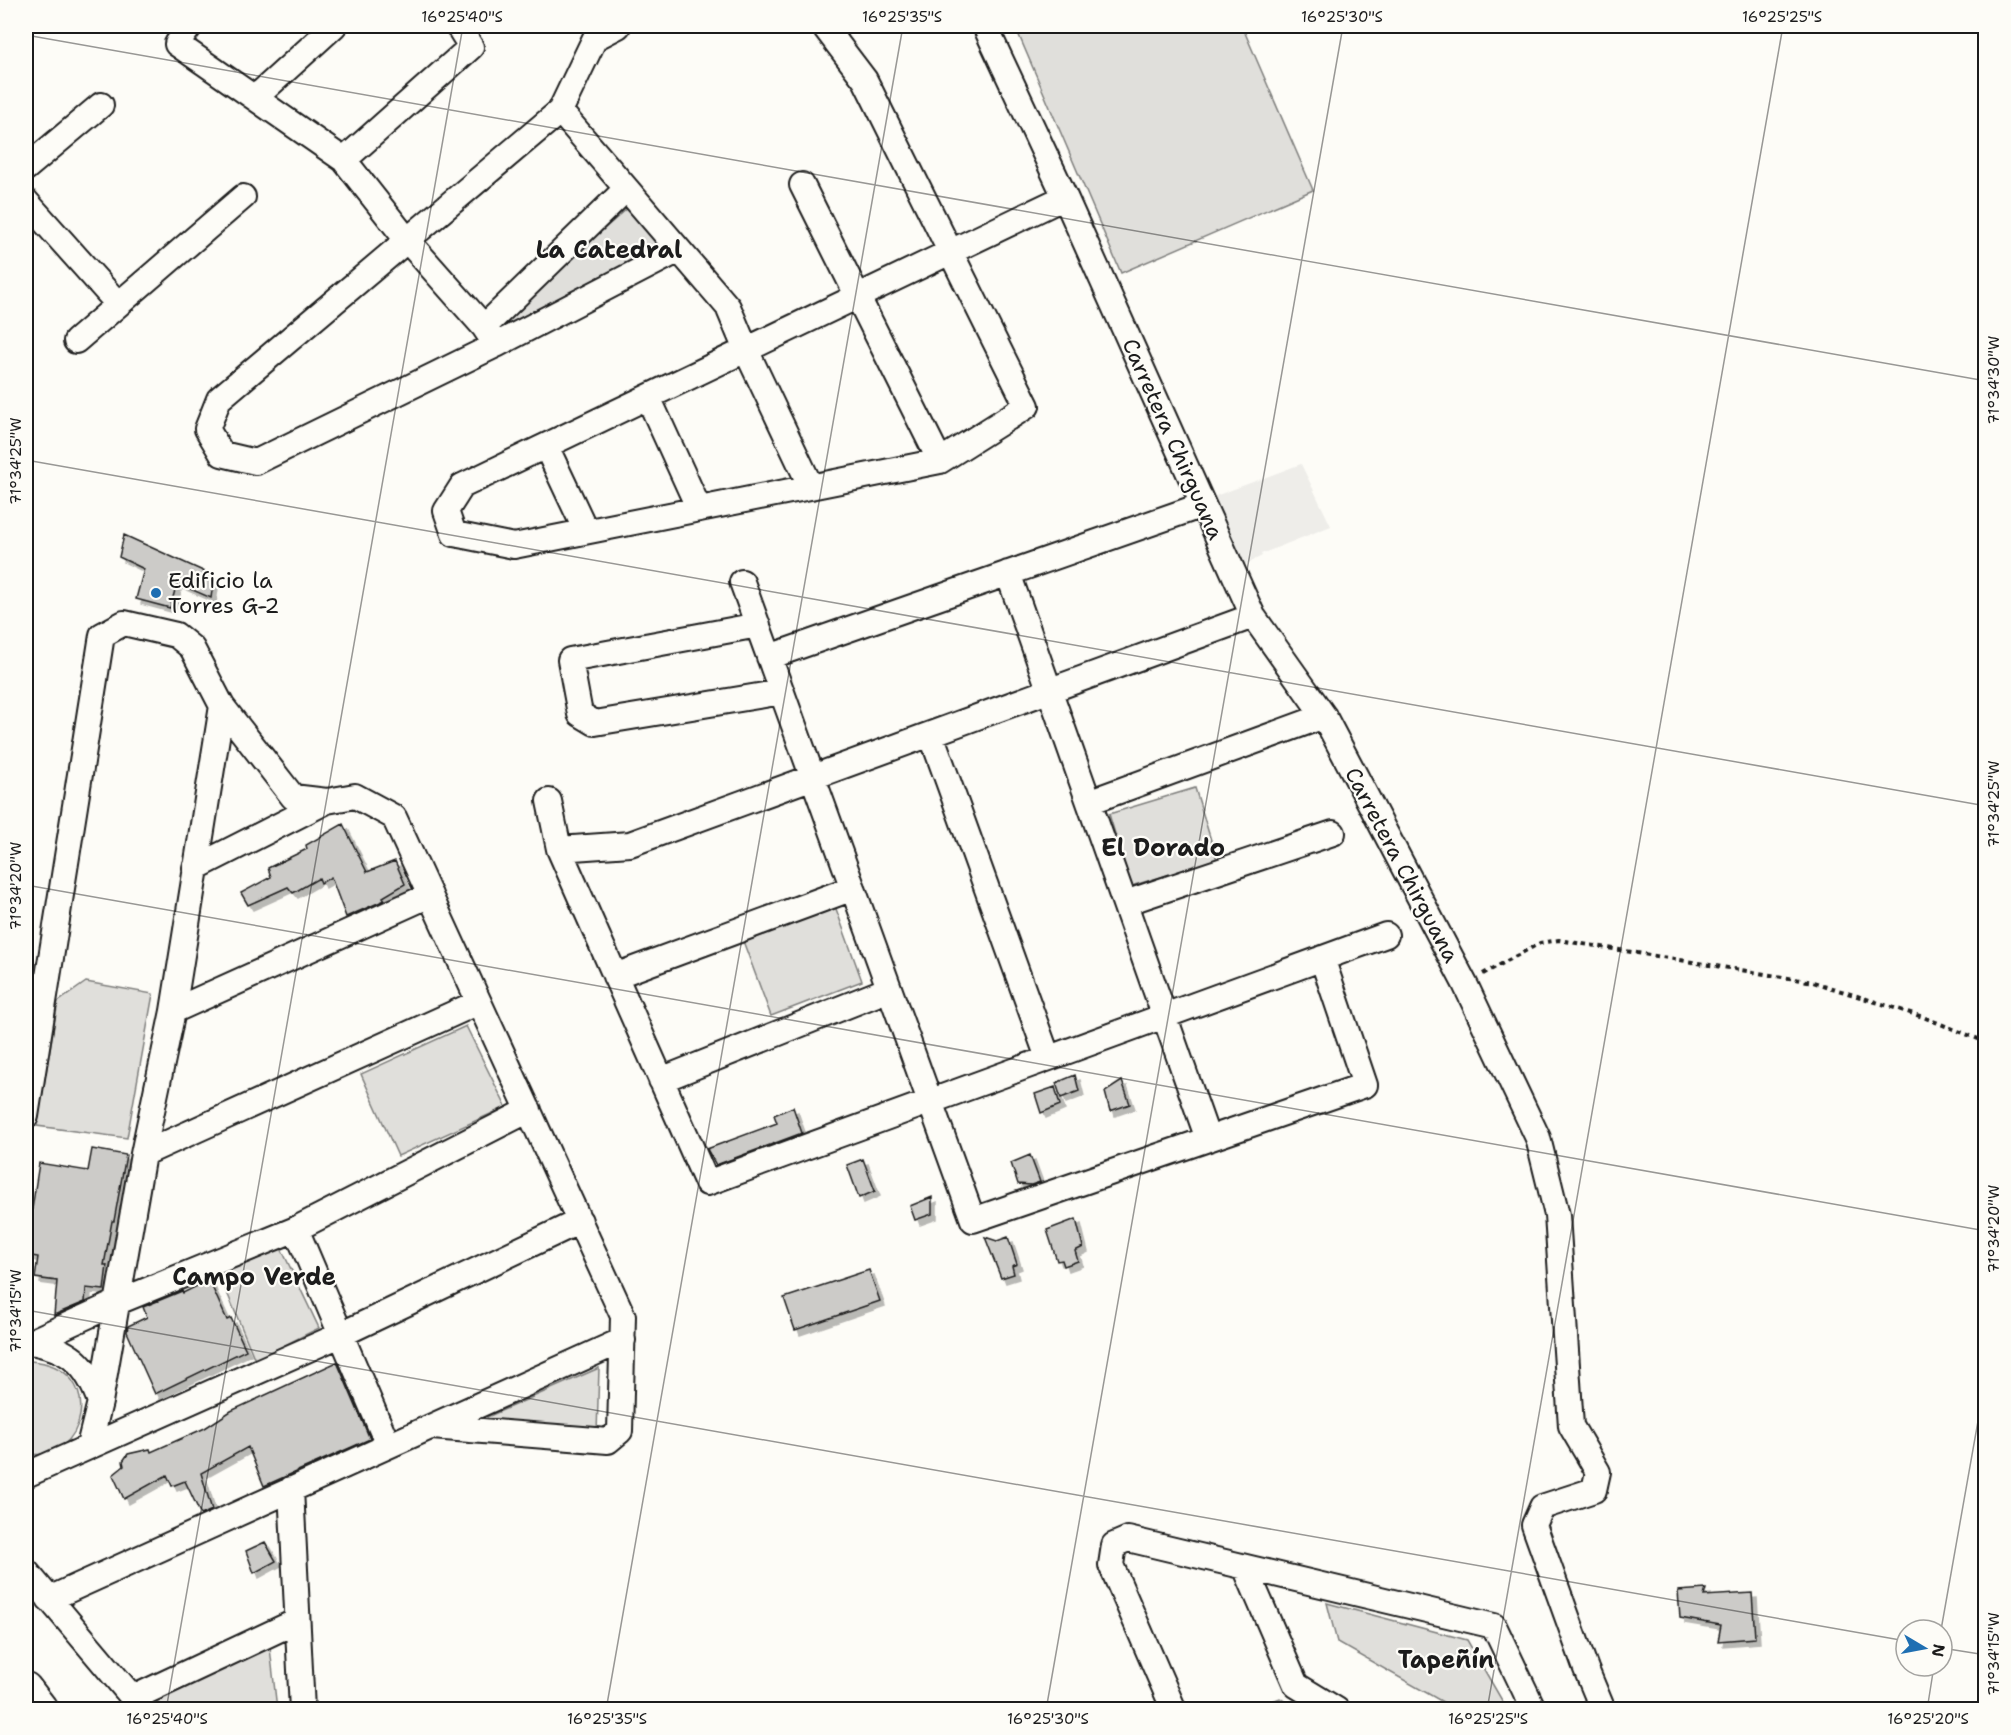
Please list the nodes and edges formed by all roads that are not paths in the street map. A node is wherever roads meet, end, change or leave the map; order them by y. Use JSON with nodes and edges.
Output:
{"nodes":[{"id":1,"x":189,"y":26,"type":"edge"},
{"id":2,"x":334,"y":26,"type":"edge"},
{"id":3,"x":458,"y":26,"type":"edge"},
{"id":4,"x":618,"y":26,"type":"edge"},
{"id":5,"x":824,"y":26,"type":"edge"},
{"id":6,"x":986,"y":26,"type":"edge"},
{"id":7,"x":592,"y":32,"type":"edge"},
{"id":8,"x":255,"y":98,"type":"junction"},
{"id":9,"x":101,"y":105,"type":"dead end"},
{"id":10,"x":561,"y":111,"type":"junction"},
{"id":11,"x":344,"y":160,"type":"junction"},
{"id":12,"x":26,"y":168,"type":"edge"},
{"id":13,"x":802,"y":185,"type":"dead end"},
{"id":14,"x":626,"y":189,"type":"junction"},
{"id":15,"x":243,"y":196,"type":"dead end"},
{"id":16,"x":1065,"y":197,"type":"junction"},
{"id":17,"x":26,"y":201,"type":"edge"},
{"id":18,"x":407,"y":240,"type":"junction"},
{"id":19,"x":679,"y":250,"type":"junction"},
{"id":20,"x":952,"y":251,"type":"junction"},
{"id":21,"x":858,"y":296,"type":"junction"},
{"id":22,"x":118,"y":304,"type":"junction"},
{"id":23,"x":490,"y":336,"type":"junction"},
{"id":24,"x":76,"y":341,"type":"dead end"},
{"id":25,"x":746,"y":350,"type":"junction"},
{"id":26,"x":648,"y":397,"type":"junction"},
{"id":27,"x":546,"y":446,"type":"junction"},
{"id":28,"x":940,"y":461,"type":"junction"},
{"id":29,"x":811,"y":487,"type":"junction"},
{"id":30,"x":1203,"y":505,"type":"junction"},
{"id":31,"x":699,"y":509,"type":"junction"},
{"id":32,"x":586,"y":531,"type":"junction"},
{"id":33,"x":1008,"y":573,"type":"junction"},
{"id":34,"x":742,"y":582,"type":"dead end"},
{"id":35,"x":1253,"y":616,"type":"junction"},
{"id":36,"x":758,"y":625,"type":"junction"},
{"id":37,"x":769,"y":657,"type":"junction"},
{"id":38,"x":1050,"y":691,"type":"junction"},
{"id":39,"x":782,"y":692,"type":"junction"},
{"id":40,"x":222,"y":706,"type":"junction"},
{"id":41,"x":1324,"y":716,"type":"junction"},
{"id":42,"x":931,"y":734,"type":"junction"},
{"id":43,"x":813,"y":777,"type":"junction"},
{"id":44,"x":327,"y":801,"type":"junction"},
{"id":45,"x":549,"y":801,"type":"dead end"},
{"id":46,"x":1089,"y":802,"type":"junction"},
{"id":47,"x":1333,"y":833,"type":"dead end"},
{"id":48,"x":559,"y":849,"type":"junction"},
{"id":49,"x":195,"y":868,"type":"junction"},
{"id":50,"x":853,"y":888,"type":"junction"},
{"id":51,"x":430,"y":895,"type":"junction"},
{"id":52,"x":1125,"y":903,"type":"junction"},
{"id":53,"x":1386,"y":935,"type":"dead end"},
{"id":54,"x":1322,"y":958,"type":"junction"},
{"id":55,"x":615,"y":976,"type":"junction"},
{"id":56,"x":889,"y":989,"type":"junction"},
{"id":57,"x":479,"y":1002,"type":"junction"},
{"id":58,"x":173,"y":1011,"type":"junction"},
{"id":59,"x":1165,"y":1016,"type":"junction"},
{"id":60,"x":1048,"y":1058,"type":"junction"},
{"id":61,"x":661,"y":1080,"type":"junction"},
{"id":62,"x":930,"y":1101,"type":"junction"},
{"id":63,"x":529,"y":1110,"type":"junction"},
{"id":64,"x":26,"y":1116,"type":"edge"},
{"id":65,"x":1208,"y":1139,"type":"junction"},
{"id":66,"x":143,"y":1154,"type":"junction"},
{"id":67,"x":580,"y":1221,"type":"junction"},
{"id":68,"x":296,"y":1229,"type":"junction"},
{"id":69,"x":118,"y":1302,"type":"junction"},
{"id":70,"x":340,"y":1335,"type":"junction"},
{"id":71,"x":623,"y":1340,"type":"junction"},
{"id":72,"x":27,"y":1343,"type":"edge"},
{"id":73,"x":100,"y":1402,"type":"junction"},
{"id":74,"x":432,"y":1427,"type":"junction"},
{"id":75,"x":388,"y":1445,"type":"junction"},
{"id":76,"x":89,"y":1446,"type":"junction"},
{"id":77,"x":32,"y":1469,"type":"edge"},
{"id":78,"x":291,"y":1489,"type":"junction"},
{"id":79,"x":1245,"y":1567,"type":"junction"},
{"id":80,"x":26,"y":1571,"type":"edge"},
{"id":81,"x":49,"y":1599,"type":"junction"},
{"id":82,"x":297,"y":1621,"type":"junction"},
{"id":83,"x":26,"y":1688,"type":"edge"},
{"id":84,"x":138,"y":1704,"type":"edge"},
{"id":85,"x":42,"y":1710,"type":"edge"},
{"id":86,"x":302,"y":1710,"type":"edge"},
{"id":87,"x":1174,"y":1710,"type":"edge"},
{"id":88,"x":1337,"y":1710,"type":"edge"},
{"id":89,"x":1534,"y":1710,"type":"edge"},
{"id":90,"x":1604,"y":1710,"type":"edge"}],
"edges":[{"from":1,"to":8,"type":"street"},
{"from":2,"to":8,"type":"street"},
{"from":3,"to":11,"type":"street"},
{"from":4,"to":7,"type":"street"},
{"from":5,"to":20,"type":"street"},
{"from":6,"to":16,"type":"street","name":"Carretera Chirguana"},
{"from":7,"to":10,"type":"street"},
{"from":8,"to":11,"type":"street"},
{"from":9,"to":12,"type":"street"},
{"from":10,"to":14,"type":"street"},
{"from":10,"to":18,"type":"street"},
{"from":11,"to":18,"type":"street"},
{"from":13,"to":21,"type":"street"},
{"from":14,"to":19,"type":"street"},
{"from":14,"to":23,"type":"street"},
{"from":15,"to":22,"type":"street"},
{"from":16,"to":20,"type":"street"},
{"from":16,"to":30,"type":"street","name":"Carretera Chirguana"},
{"from":17,"to":22,"type":"street"},
{"from":18,"to":23,"type":"street"},
{"from":18,"to":23,"type":"street"},
{"from":19,"to":23,"type":"street"},
{"from":19,"to":25,"type":"street"},
{"from":20,"to":21,"type":"street"},
{"from":20,"to":28,"type":"street"},
{"from":21,"to":25,"type":"street"},
{"from":21,"to":28,"type":"street"},
{"from":22,"to":24,"type":"street"},
{"from":25,"to":26,"type":"street"},
{"from":25,"to":29,"type":"street"},
{"from":26,"to":27,"type":"street"},
{"from":26,"to":31,"type":"street"},
{"from":27,"to":32,"type":"street"},
{"from":27,"to":32,"type":"street"},
{"from":28,"to":29,"type":"street"},
{"from":29,"to":31,"type":"street"},
{"from":30,"to":33,"type":"street"},
{"from":30,"to":35,"type":"street","name":"Carretera Chirguana"},
{"from":31,"to":32,"type":"street"},
{"from":33,"to":37,"type":"street"},
{"from":33,"to":38,"type":"street"},
{"from":34,"to":36,"type":"street"},
{"from":35,"to":38,"type":"street"},
{"from":35,"to":41,"type":"street","name":"Carretera Chirguana"},
{"from":36,"to":37,"type":"street"},
{"from":36,"to":39,"type":"street"},
{"from":37,"to":39,"type":"street"},
{"from":38,"to":42,"type":"street"},
{"from":38,"to":46,"type":"street"},
{"from":39,"to":43,"type":"street"},
{"from":40,"to":44,"type":"street"},
{"from":40,"to":49,"type":"street"},
{"from":40,"to":64,"type":"street"},
{"from":41,"to":46,"type":"street"},
{"from":41,"to":90,"type":"street","name":"Carretera Chirguana"},
{"from":42,"to":43,"type":"street"},
{"from":42,"to":60,"type":"street"},
{"from":43,"to":48,"type":"street"},
{"from":43,"to":50,"type":"street"},
{"from":44,"to":49,"type":"street"},
{"from":44,"to":51,"type":"street"},
{"from":45,"to":48,"type":"street"},
{"from":46,"to":52,"type":"street"},
{"from":47,"to":52,"type":"street"},
{"from":48,"to":55,"type":"street"},
{"from":49,"to":58,"type":"street"},
{"from":50,"to":55,"type":"street"},
{"from":50,"to":56,"type":"street"},
{"from":51,"to":57,"type":"street"},
{"from":51,"to":58,"type":"street"},
{"from":52,"to":59,"type":"street"},
{"from":53,"to":54,"type":"street"},
{"from":54,"to":59,"type":"street"},
{"from":54,"to":65,"type":"street"},
{"from":55,"to":61,"type":"street"},
{"from":56,"to":61,"type":"street"},
{"from":56,"to":62,"type":"street"},
{"from":57,"to":63,"type":"street"},
{"from":57,"to":66,"type":"street"},
{"from":58,"to":66,"type":"street"},
{"from":59,"to":60,"type":"street"},
{"from":59,"to":65,"type":"street"},
{"from":60,"to":62,"type":"street"},
{"from":61,"to":62,"type":"street"},
{"from":62,"to":65,"type":"street"},
{"from":63,"to":67,"type":"street"},
{"from":63,"to":68,"type":"street"},
{"from":66,"to":69,"type":"street"},
{"from":67,"to":70,"type":"street"},
{"from":67,"to":71,"type":"street"},
{"from":68,"to":69,"type":"street"},
{"from":68,"to":70,"type":"street"},
{"from":69,"to":72,"type":"street"},
{"from":69,"to":73,"type":"street"},
{"from":70,"to":75,"type":"street"},
{"from":70,"to":76,"type":"street"},
{"from":71,"to":74,"type":"street"},
{"from":71,"to":74,"type":"street"},
{"from":72,"to":73,"type":"street"},
{"from":73,"to":76,"type":"street"},
{"from":74,"to":75,"type":"street"},
{"from":75,"to":78,"type":"street"},
{"from":76,"to":77,"type":"street"},
{"from":78,"to":81,"type":"street"},
{"from":78,"to":82,"type":"street"},
{"from":79,"to":87,"type":"street"},
{"from":79,"to":88,"type":"street"},
{"from":79,"to":89,"type":"street"},
{"from":80,"to":81,"type":"street"},
{"from":81,"to":84,"type":"street"},
{"from":82,"to":84,"type":"street"},
{"from":82,"to":86,"type":"street"},
{"from":83,"to":85,"type":"main road"}]}
